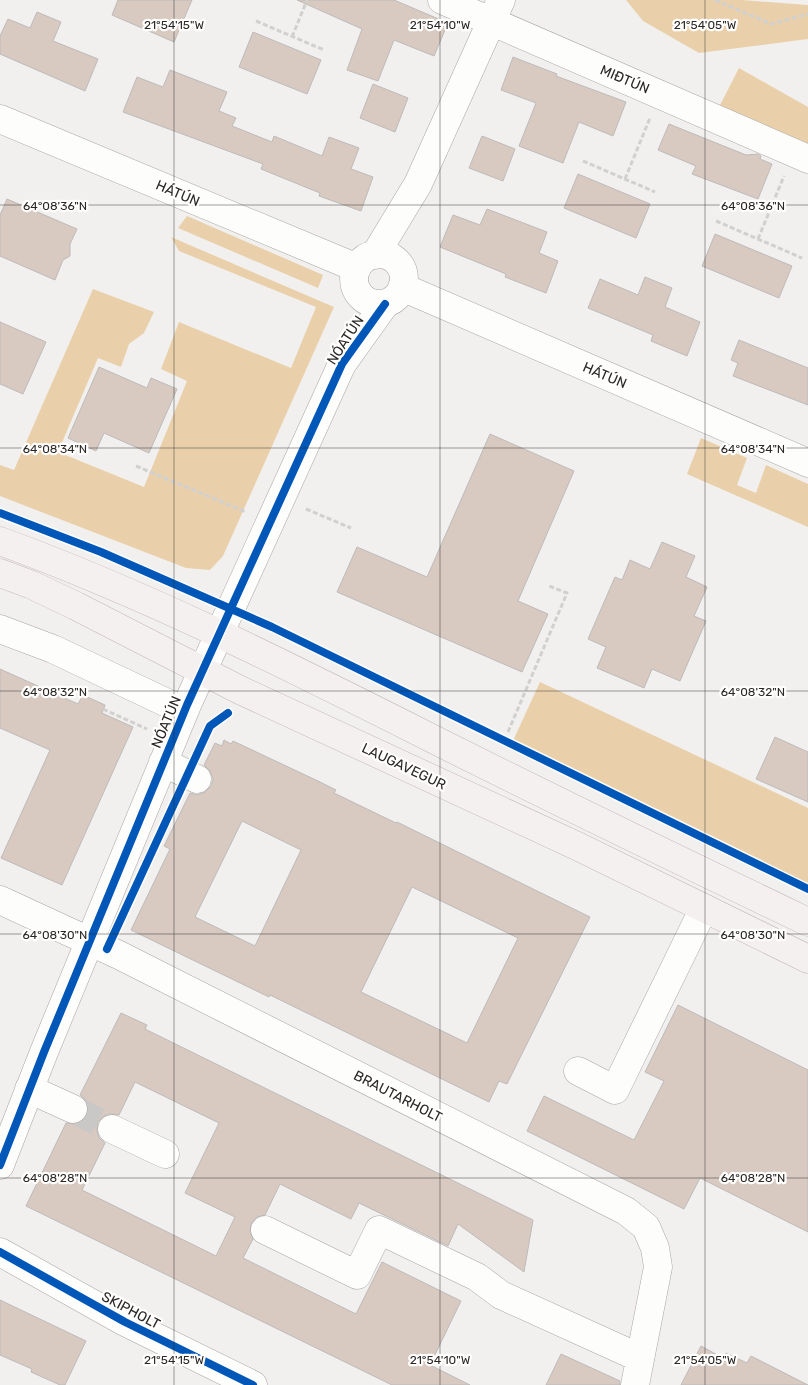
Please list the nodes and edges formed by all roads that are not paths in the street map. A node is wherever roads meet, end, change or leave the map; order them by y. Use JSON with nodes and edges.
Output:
{"nodes":[{"id":1,"x":442,"y":0,"type":"edge"},
{"id":2,"x":496,"y":11,"type":"edge"},
{"id":3,"x":0,"y":119,"type":"edge"},
{"id":4,"x":801,"y":156,"type":"edge"},
{"id":5,"x":418,"y":184,"type":"junction"},
{"id":6,"x":363,"y":271,"type":"junction"},
{"id":7,"x":396,"y":286,"type":"junction"},
{"id":8,"x":342,"y":364,"type":"junction"},
{"id":9,"x":808,"y":463,"type":"edge"},
{"id":10,"x":0,"y":541,"type":"edge"},
{"id":11,"x":0,"y":573,"type":"edge"},
{"id":12,"x":0,"y":628,"type":"edge"},
{"id":13,"x":220,"y":633,"type":"junction"},
{"id":14,"x":203,"y":671,"type":"junction"},
{"id":15,"x":184,"y":711,"type":"junction"},
{"id":16,"x":163,"y":762,"type":"junction"},
{"id":17,"x":197,"y":779,"type":"dead end"},
{"id":18,"x":0,"y":900,"type":"edge"},
{"id":19,"x":704,"y":908,"type":"junction"},
{"id":20,"x":808,"y":922,"type":"edge"},
{"id":21,"x":90,"y":941,"type":"junction"},
{"id":22,"x":808,"y":958,"type":"edge"},
{"id":23,"x":578,"y":1071,"type":"dead end"},
{"id":24,"x":29,"y":1089,"type":"junction"},
{"id":25,"x":73,"y":1109,"type":"tunnel mouth"},
{"id":26,"x":112,"y":1129,"type":"tunnel mouth"},
{"id":27,"x":165,"y":1154,"type":"dead end"},
{"id":28,"x":0,"y":1165,"type":"edge"},
{"id":29,"x":266,"y":1230,"type":"dead end"},
{"id":30,"x":0,"y":1252,"type":"edge"},
{"id":31,"x":640,"y":1358,"type":"junction"},
{"id":32,"x":253,"y":1385,"type":"edge"},
{"id":33,"x":635,"y":1385,"type":"edge"}],
"edges":[{"from":1,"to":2,"type":"street","name":"MIÐTÚN"},
{"from":2,"to":4,"type":"street","name":"MIÐTÚN"},
{"from":2,"to":5,"type":"street","name":"NÓATÚN"},
{"from":3,"to":6,"type":"street","name":"HÁTÚN"},
{"from":5,"to":6,"type":"street","name":"NÓATÚN"},
{"from":5,"to":7,"type":"street","name":"NÓATÚN"},
{"from":6,"to":7,"type":"street"},
{"from":6,"to":7,"type":"street","name":"NÓATÚN"},
{"from":6,"to":8,"type":"street","name":"NÓATÚN"},
{"from":7,"to":8,"type":"street","name":"NÓATÚN"},
{"from":7,"to":9,"type":"street","name":"HÁTÚN"},
{"from":8,"to":13,"type":"street","name":"NÓATÚN"},
{"from":10,"to":13,"type":"main road"},
{"from":11,"to":14,"type":"main road","name":"LAUGAVEGUR"},
{"from":12,"to":15,"type":"street"},
{"from":13,"to":14,"type":"street","name":"NÓATÚN"},
{"from":13,"to":20,"type":"main road"},
{"from":14,"to":15,"type":"street","name":"NÓATÚN"},
{"from":14,"to":19,"type":"main road","name":"LAUGAVEGUR"},
{"from":15,"to":16,"type":"street","name":"NÓATÚN"},
{"from":16,"to":17,"type":"street"},
{"from":16,"to":21,"type":"street","name":"NÓATÚN"},
{"from":18,"to":21,"type":"street","name":"BRAUTARHOLT"},
{"from":19,"to":22,"type":"main road","name":"LAUGAVEGUR"},
{"from":19,"to":23,"type":"street"},
{"from":21,"to":24,"type":"street","name":"NÓATÚN"},
{"from":21,"to":31,"type":"street","name":"BRAUTARHOLT"},
{"from":24,"to":25,"type":"street"},
{"from":24,"to":28,"type":"street","name":"NÓATÚN"},
{"from":26,"to":27,"type":"street"},
{"from":29,"to":31,"type":"street"},
{"from":30,"to":32,"type":"street","name":"SKIPHOLT"},
{"from":31,"to":33,"type":"street","name":"BRAUTARHOLT"}]}
